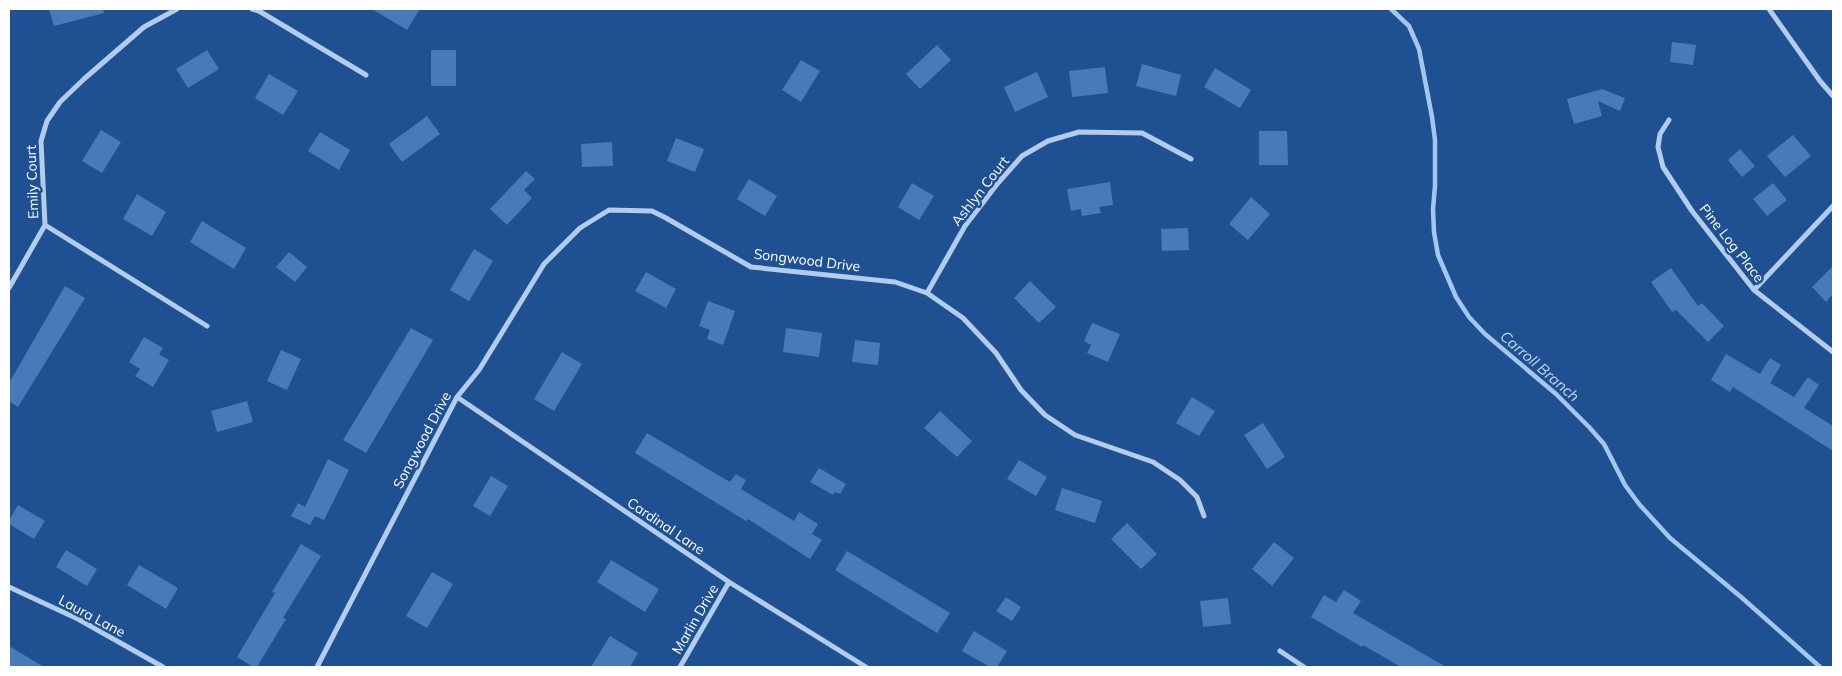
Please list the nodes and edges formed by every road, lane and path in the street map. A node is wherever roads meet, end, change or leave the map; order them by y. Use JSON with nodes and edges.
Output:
{"nodes":[{"id":1,"x":177,"y":9,"type":"edge"},
{"id":2,"x":252,"y":9,"type":"edge"},
{"id":3,"x":1769,"y":9,"type":"edge"},
{"id":4,"x":366,"y":75,"type":"dead end"},
{"id":5,"x":1833,"y":96,"type":"edge"},
{"id":6,"x":1669,"y":120,"type":"dead end"},
{"id":7,"x":1191,"y":159,"type":"dead end"},
{"id":8,"x":1833,"y":206,"type":"edge"},
{"id":9,"x":45,"y":225,"type":"junction"},
{"id":10,"x":9,"y":288,"type":"edge"},
{"id":11,"x":1754,"y":290,"type":"junction"},
{"id":12,"x":927,"y":293,"type":"junction"},
{"id":13,"x":207,"y":326,"type":"dead end"},
{"id":14,"x":1833,"y":352,"type":"edge"},
{"id":15,"x":457,"y":397,"type":"junction"},
{"id":16,"x":1204,"y":516,"type":"dead end"},
{"id":17,"x":729,"y":582,"type":"junction"},
{"id":18,"x":9,"y":587,"type":"edge"},
{"id":19,"x":1280,"y":651,"type":"dead end"},
{"id":20,"x":163,"y":667,"type":"edge"},
{"id":21,"x":317,"y":667,"type":"edge"},
{"id":22,"x":680,"y":667,"type":"edge"},
{"id":23,"x":866,"y":667,"type":"edge"},
{"id":24,"x":1304,"y":667,"type":"edge"}],
"edges":[{"from":1,"to":9,"type":"street","name":"Emily Court"},
{"from":2,"to":4,"type":"street"},
{"from":3,"to":5,"type":"street"},
{"from":6,"to":11,"type":"street","name":"Pine Log Place"},
{"from":7,"to":12,"type":"street","name":"Ashlyn Court"},
{"from":8,"to":11,"type":"street"},
{"from":9,"to":10,"type":"street"},
{"from":9,"to":13,"type":"street","name":"Emily Court"},
{"from":11,"to":14,"type":"street","name":"Pine Log Place"},
{"from":12,"to":15,"type":"street","name":"Songwood Drive"},
{"from":12,"to":16,"type":"street","name":"Songwood Drive"},
{"from":15,"to":17,"type":"street","name":"Cardinal Lane"},
{"from":15,"to":21,"type":"street","name":"Songwood Drive"},
{"from":17,"to":22,"type":"street","name":"Marlin Drive"},
{"from":17,"to":23,"type":"street","name":"Cardinal Lane"},
{"from":18,"to":20,"type":"street","name":"Laura Lane"},
{"from":19,"to":24,"type":"street"}]}
